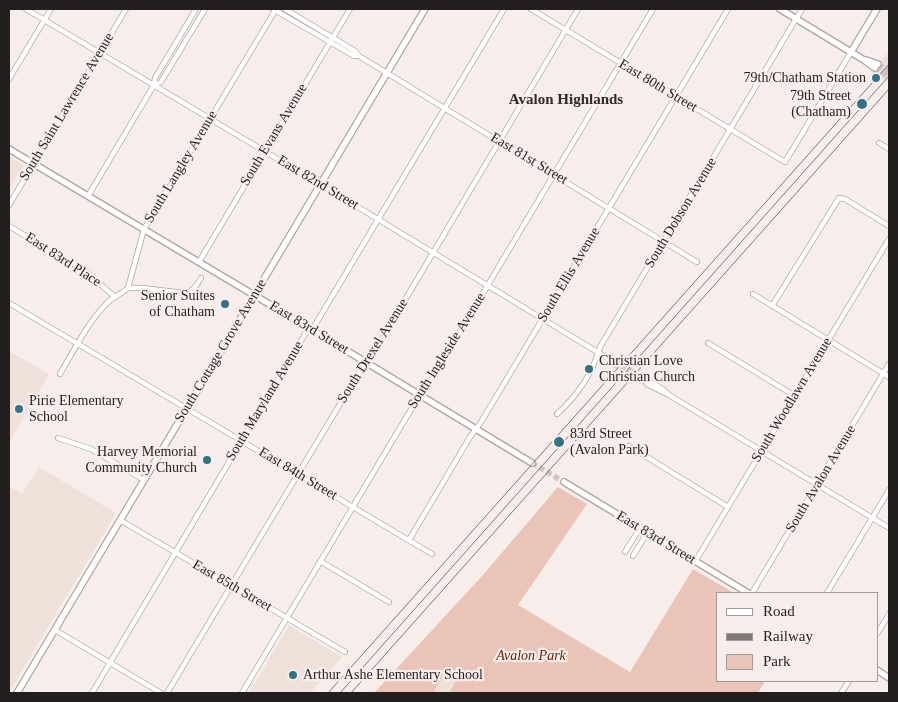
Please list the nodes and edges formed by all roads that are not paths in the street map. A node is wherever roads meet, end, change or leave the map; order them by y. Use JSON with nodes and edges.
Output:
{"nodes":[{"id":1,"x":26,"y":9,"type":"edge"},
{"id":2,"x":51,"y":9,"type":"edge"},
{"id":3,"x":126,"y":9,"type":"edge"},
{"id":4,"x":196,"y":9,"type":"edge"},
{"id":5,"x":205,"y":9,"type":"edge"},
{"id":6,"x":275,"y":9,"type":"edge"},
{"id":7,"x":285,"y":9,"type":"edge"},
{"id":8,"x":350,"y":9,"type":"edge"},
{"id":9,"x":425,"y":9,"type":"edge"},
{"id":10,"x":504,"y":9,"type":"edge"},
{"id":11,"x":531,"y":9,"type":"edge"},
{"id":12,"x":578,"y":9,"type":"edge"},
{"id":13,"x":653,"y":9,"type":"edge"},
{"id":14,"x":728,"y":9,"type":"edge"},
{"id":15,"x":780,"y":9,"type":"edge"},
{"id":16,"x":802,"y":9,"type":"edge"},
{"id":17,"x":877,"y":9,"type":"edge"},
{"id":18,"x":796,"y":18,"type":"junction"},
{"id":19,"x":44,"y":20,"type":"junction"},
{"id":20,"x":565,"y":30,"type":"junction"},
{"id":21,"x":182,"y":31,"type":"junction"},
{"id":22,"x":189,"y":35,"type":"junction"},
{"id":23,"x":331,"y":39,"type":"junction"},
{"id":24,"x":100,"y":52,"type":"junction"},
{"id":25,"x":851,"y":52,"type":"junction"},
{"id":26,"x":620,"y":63,"type":"junction"},
{"id":27,"x":877,"y":66,"type":"tunnel mouth"},
{"id":28,"x":387,"y":73,"type":"junction"},
{"id":29,"x":9,"y":79,"type":"edge"},
{"id":30,"x":154,"y":85,"type":"junction"},
{"id":31,"x":675,"y":96,"type":"junction"},
{"id":32,"x":444,"y":108,"type":"junction"},
{"id":33,"x":210,"y":118,"type":"junction"},
{"id":34,"x":730,"y":129,"type":"junction"},
{"id":35,"x":499,"y":141,"type":"junction"},
{"id":36,"x":879,"y":143,"type":"dead end"},
{"id":37,"x":9,"y":149,"type":"edge"},
{"id":38,"x":889,"y":149,"type":"edge"},
{"id":39,"x":265,"y":151,"type":"junction"},
{"id":40,"x":34,"y":164,"type":"junction"},
{"id":41,"x":554,"y":174,"type":"junction"},
{"id":42,"x":320,"y":184,"type":"junction"},
{"id":43,"x":88,"y":196,"type":"junction"},
{"id":44,"x":9,"y":205,"type":"edge"},
{"id":45,"x":610,"y":208,"type":"junction"},
{"id":46,"x":378,"y":219,"type":"junction"},
{"id":47,"x":9,"y":226,"type":"edge"},
{"id":48,"x":889,"y":226,"type":"edge"},
{"id":49,"x":144,"y":229,"type":"junction"},
{"id":50,"x":889,"y":239,"type":"edge"},
{"id":51,"x":664,"y":241,"type":"junction"},
{"id":52,"x":432,"y":252,"type":"junction"},
{"id":53,"x":199,"y":262,"type":"junction"},
{"id":54,"x":697,"y":262,"type":"dead end"},
{"id":55,"x":201,"y":278,"type":"dead end"},
{"id":56,"x":488,"y":286,"type":"junction"},
{"id":57,"x":128,"y":288,"type":"junction"},
{"id":58,"x":753,"y":294,"type":"dead end"},
{"id":59,"x":254,"y":295,"type":"junction"},
{"id":60,"x":115,"y":297,"type":"junction"},
{"id":61,"x":9,"y":303,"type":"edge"},
{"id":62,"x":772,"y":306,"type":"junction"},
{"id":63,"x":543,"y":319,"type":"junction"},
{"id":64,"x":311,"y":329,"type":"junction"},
{"id":65,"x":829,"y":340,"type":"junction"},
{"id":66,"x":77,"y":344,"type":"junction"},
{"id":67,"x":708,"y":344,"type":"dead end"},
{"id":68,"x":599,"y":353,"type":"junction"},
{"id":69,"x":366,"y":362,"type":"junction"},
{"id":70,"x":616,"y":363,"type":"tunnel mouth"},
{"id":71,"x":889,"y":364,"type":"edge"},
{"id":72,"x":884,"y":373,"type":"junction"},
{"id":73,"x":60,"y":374,"type":"dead end"},
{"id":74,"x":889,"y":376,"type":"edge"},
{"id":75,"x":648,"y":382,"type":"tunnel mouth"},
{"id":76,"x":421,"y":395,"type":"junction"},
{"id":77,"x":795,"y":396,"type":"junction"},
{"id":78,"x":187,"y":408,"type":"junction"},
{"id":79,"x":557,"y":414,"type":"dead end"},
{"id":80,"x":476,"y":429,"type":"junction"},
{"id":81,"x":58,"y":438,"type":"dead end"},
{"id":82,"x":242,"y":441,"type":"junction"},
{"id":83,"x":629,"y":446,"type":"dead end"},
{"id":84,"x":762,"y":451,"type":"junction"},
{"id":85,"x":532,"y":462,"type":"tunnel mouth"},
{"id":86,"x":298,"y":474,"type":"junction"},
{"id":87,"x":144,"y":480,"type":"junction"},
{"id":88,"x":564,"y":482,"type":"tunnel mouth"},
{"id":89,"x":817,"y":485,"type":"junction"},
{"id":90,"x":889,"y":490,"type":"edge"},
{"id":91,"x":353,"y":507,"type":"junction"},
{"id":92,"x":728,"y":507,"type":"junction"},
{"id":93,"x":872,"y":518,"type":"junction"},
{"id":94,"x":120,"y":520,"type":"junction"},
{"id":95,"x":640,"y":528,"type":"junction"},
{"id":96,"x":889,"y":528,"type":"edge"},
{"id":97,"x":647,"y":533,"type":"junction"},
{"id":98,"x":409,"y":540,"type":"junction"},
{"id":99,"x":625,"y":552,"type":"dead end"},
{"id":100,"x":175,"y":553,"type":"junction"},
{"id":101,"x":432,"y":554,"type":"dead end"},
{"id":102,"x":633,"y":556,"type":"dead end"},
{"id":103,"x":320,"y":561,"type":"junction"},
{"id":104,"x":695,"y":562,"type":"junction"},
{"id":105,"x":232,"y":585,"type":"junction"},
{"id":106,"x":746,"y":592,"type":"edge"},
{"id":107,"x":753,"y":592,"type":"edge"},
{"id":108,"x":828,"y":592,"type":"edge"},
{"id":109,"x":389,"y":602,"type":"dead end"},
{"id":110,"x":889,"y":614,"type":"edge"},
{"id":111,"x":287,"y":618,"type":"junction"},
{"id":112,"x":55,"y":630,"type":"junction"},
{"id":113,"x":878,"y":632,"type":"edge"},
{"id":114,"x":345,"y":652,"type":"dead end"},
{"id":115,"x":110,"y":663,"type":"junction"},
{"id":116,"x":878,"y":671,"type":"edge"},
{"id":117,"x":889,"y":678,"type":"edge"},
{"id":118,"x":848,"y":682,"type":"edge"},
{"id":119,"x":17,"y":693,"type":"edge"},
{"id":120,"x":92,"y":693,"type":"edge"},
{"id":121,"x":161,"y":693,"type":"edge"},
{"id":122,"x":168,"y":693,"type":"edge"},
{"id":123,"x":242,"y":693,"type":"edge"},
{"id":124,"x":842,"y":693,"type":"edge"}],
"edges":[{"from":1,"to":19,"type":"street","name":"East 82nd Street"},
{"from":2,"to":19,"type":"street"},
{"from":3,"to":24,"type":"street","name":"South Saint Lawrence Avenue"},
{"from":4,"to":21,"type":"street"},
{"from":5,"to":22,"type":"street"},
{"from":6,"to":23,"type":"street","name":"East 81st Street"},
{"from":6,"to":33,"type":"street","name":"South Langley Avenue"},
{"from":7,"to":23,"type":"street","name":"East 81st Street"},
{"from":8,"to":23,"type":"street","name":"South Evans Avenue"},
{"from":9,"to":28,"type":"main road","name":"South Cottage Grove Avenue"},
{"from":10,"to":32,"type":"street","name":"South Maryland Avenue"},
{"from":11,"to":20,"type":"street","name":"East 80th Street"},
{"from":12,"to":20,"type":"street","name":"South Drexel Avenue"},
{"from":13,"to":26,"type":"street","name":"South Ingleside Avenue"},
{"from":14,"to":31,"type":"street","name":"South Ellis Avenue"},
{"from":15,"to":18,"type":"main road"},
{"from":16,"to":18,"type":"street","name":"South Dobson Avenue"},
{"from":17,"to":25,"type":"main road"},
{"from":18,"to":25,"type":"main road"},
{"from":18,"to":34,"type":"street","name":"South Dobson Avenue"},
{"from":19,"to":24,"type":"street","name":"East 82nd Street"},
{"from":19,"to":29,"type":"street"},
{"from":20,"to":26,"type":"street","name":"East 80th Street"},
{"from":20,"to":35,"type":"street","name":"South Drexel Avenue"},
{"from":21,"to":22,"type":"street"},
{"from":21,"to":30,"type":"street"},
{"from":22,"to":30,"type":"street"},
{"from":23,"to":28,"type":"street","name":"East 81st Street"},
{"from":23,"to":39,"type":"street","name":"South Evans Avenue"},
{"from":24,"to":30,"type":"street","name":"East 82nd Street"},
{"from":24,"to":40,"type":"street","name":"South Saint Lawrence Avenue"},
{"from":25,"to":27,"type":"main road"},
{"from":25,"to":34,"type":"street","name":"East 80th Street"},
{"from":26,"to":31,"type":"street","name":"East 80th Street"},
{"from":26,"to":41,"type":"street","name":"South Ingleside Avenue"},
{"from":28,"to":32,"type":"street","name":"East 81st Street"},
{"from":28,"to":42,"type":"main road","name":"South Cottage Grove Avenue"},
{"from":30,"to":33,"type":"street","name":"East 82nd Street"},
{"from":30,"to":43,"type":"street"},
{"from":31,"to":34,"type":"street","name":"East 80th Street"},
{"from":31,"to":45,"type":"street","name":"South Ellis Avenue"},
{"from":32,"to":35,"type":"street","name":"East 81st Street"},
{"from":32,"to":46,"type":"street","name":"South Maryland Avenue"},
{"from":33,"to":39,"type":"street","name":"East 82nd Street"},
{"from":33,"to":49,"type":"street","name":"South Langley Avenue"},
{"from":34,"to":51,"type":"street","name":"South Dobson Avenue"},
{"from":35,"to":41,"type":"street","name":"East 81st Street"},
{"from":35,"to":52,"type":"street","name":"South Drexel Avenue"},
{"from":36,"to":38,"type":"street"},
{"from":37,"to":40,"type":"main road","name":"East 83rd Street"},
{"from":39,"to":42,"type":"street","name":"East 82nd Street"},
{"from":39,"to":53,"type":"street","name":"South Evans Avenue"},
{"from":40,"to":43,"type":"main road","name":"East 83rd Street"},
{"from":40,"to":44,"type":"street","name":"South Saint Lawrence Avenue"},
{"from":41,"to":45,"type":"street","name":"East 81st Street"},
{"from":41,"to":56,"type":"street","name":"South Ingleside Avenue"},
{"from":42,"to":46,"type":"street","name":"East 82nd Street"},
{"from":42,"to":59,"type":"main road","name":"South Cottage Grove Avenue"},
{"from":43,"to":49,"type":"main road","name":"East 83rd Street"},
{"from":45,"to":51,"type":"street","name":"East 81st Street"},
{"from":45,"to":63,"type":"street","name":"South Ellis Avenue"},
{"from":46,"to":52,"type":"street","name":"East 82nd Street"},
{"from":46,"to":64,"type":"street","name":"South Maryland Avenue"},
{"from":47,"to":60,"type":"street","name":"East 83rd Place"},
{"from":48,"to":62,"type":"street"},
{"from":49,"to":53,"type":"main road","name":"East 83rd Street"},
{"from":49,"to":57,"type":"street","name":"South Langley Avenue"},
{"from":50,"to":65,"type":"street","name":"South Woodlawn Avenue"},
{"from":51,"to":54,"type":"street","name":"East 81st Street"},
{"from":51,"to":68,"type":"street","name":"South Dobson Avenue"},
{"from":52,"to":56,"type":"street","name":"East 82nd Street"},
{"from":52,"to":69,"type":"street","name":"South Drexel Avenue"},
{"from":53,"to":59,"type":"main road","name":"East 83rd Street"},
{"from":55,"to":57,"type":"street"},
{"from":56,"to":63,"type":"street","name":"East 82nd Street"},
{"from":56,"to":76,"type":"street","name":"South Ingleside Avenue"},
{"from":57,"to":60,"type":"street"},
{"from":58,"to":62,"type":"street"},
{"from":59,"to":64,"type":"main road","name":"East 83rd Street"},
{"from":59,"to":78,"type":"main road","name":"South Cottage Grove Avenue"},
{"from":60,"to":66,"type":"street"},
{"from":61,"to":66,"type":"street","name":"East 84th Street"},
{"from":62,"to":65,"type":"street"},
{"from":63,"to":68,"type":"street","name":"East 82nd Street"},
{"from":63,"to":80,"type":"street","name":"South Ellis Avenue"},
{"from":64,"to":69,"type":"main road","name":"East 83rd Street"},
{"from":64,"to":82,"type":"street","name":"South Maryland Avenue"},
{"from":65,"to":72,"type":"street"},
{"from":65,"to":77,"type":"street","name":"South Woodlawn Avenue"},
{"from":66,"to":73,"type":"street"},
{"from":66,"to":78,"type":"street","name":"East 84th Street"},
{"from":67,"to":77,"type":"street"},
{"from":68,"to":70,"type":"street","name":"East 82nd Street"},
{"from":68,"to":79,"type":"street","name":"South Dobson Avenue"},
{"from":69,"to":76,"type":"main road","name":"East 83rd Street"},
{"from":69,"to":86,"type":"street","name":"South Drexel Avenue"},
{"from":71,"to":72,"type":"street","name":"South Avalon Avenue"},
{"from":72,"to":74,"type":"street"},
{"from":72,"to":89,"type":"street","name":"South Avalon Avenue"},
{"from":75,"to":84,"type":"street"},
{"from":76,"to":80,"type":"main road","name":"East 83rd Street"},
{"from":76,"to":91,"type":"street","name":"South Ingleside Avenue"},
{"from":77,"to":84,"type":"street","name":"South Woodlawn Avenue"},
{"from":78,"to":82,"type":"street","name":"East 84th Street"},
{"from":78,"to":87,"type":"main road","name":"South Cottage Grove Avenue"},
{"from":80,"to":85,"type":"main road","name":"East 83rd Street"},
{"from":80,"to":98,"type":"street","name":"South Ellis Avenue"},
{"from":81,"to":87,"type":"street"},
{"from":82,"to":86,"type":"street","name":"East 84th Street"},
{"from":82,"to":100,"type":"street","name":"South Maryland Avenue"},
{"from":83,"to":92,"type":"street"},
{"from":84,"to":89,"type":"street"},
{"from":84,"to":92,"type":"street","name":"South Woodlawn Avenue"},
{"from":86,"to":91,"type":"street","name":"East 84th Street"},
{"from":86,"to":105,"type":"street","name":"South Drexel Avenue"},
{"from":87,"to":94,"type":"main road","name":"South Cottage Grove Avenue"},
{"from":88,"to":95,"type":"main road","name":"East 83rd Street"},
{"from":89,"to":93,"type":"street"},
{"from":89,"to":107,"type":"street","name":"South Avalon Avenue"},
{"from":90,"to":93,"type":"street"},
{"from":91,"to":98,"type":"street","name":"East 84th Street"},
{"from":91,"to":103,"type":"street","name":"South Ingleside Avenue"},
{"from":92,"to":104,"type":"street","name":"South Woodlawn Avenue"},
{"from":93,"to":96,"type":"street"},
{"from":93,"to":108,"type":"street"},
{"from":94,"to":100,"type":"street","name":"East 85th Street"},
{"from":94,"to":112,"type":"main road","name":"South Cottage Grove Avenue"},
{"from":95,"to":97,"type":"main road","name":"East 83rd Street"},
{"from":95,"to":99,"type":"street"},
{"from":97,"to":102,"type":"street"},
{"from":97,"to":104,"type":"main road","name":"East 83rd Street"},
{"from":98,"to":101,"type":"street","name":"East 84th Street"},
{"from":100,"to":105,"type":"street","name":"East 85th Street"},
{"from":100,"to":115,"type":"street","name":"South Maryland Avenue"},
{"from":103,"to":109,"type":"street"},
{"from":103,"to":111,"type":"street","name":"South Ingleside Avenue"},
{"from":104,"to":106,"type":"main road","name":"East 83rd Street"},
{"from":105,"to":111,"type":"street","name":"East 85th Street"},
{"from":105,"to":122,"type":"street","name":"South Drexel Avenue"},
{"from":110,"to":113,"type":"street"},
{"from":111,"to":114,"type":"street","name":"East 85th Street"},
{"from":111,"to":123,"type":"street","name":"South Ingleside Avenue"},
{"from":112,"to":115,"type":"street"},
{"from":112,"to":119,"type":"main road","name":"South Cottage Grove Avenue"},
{"from":115,"to":120,"type":"street","name":"South Maryland Avenue"},
{"from":115,"to":121,"type":"street"},
{"from":116,"to":117,"type":"main road"},
{"from":118,"to":124,"type":"street"}]}
